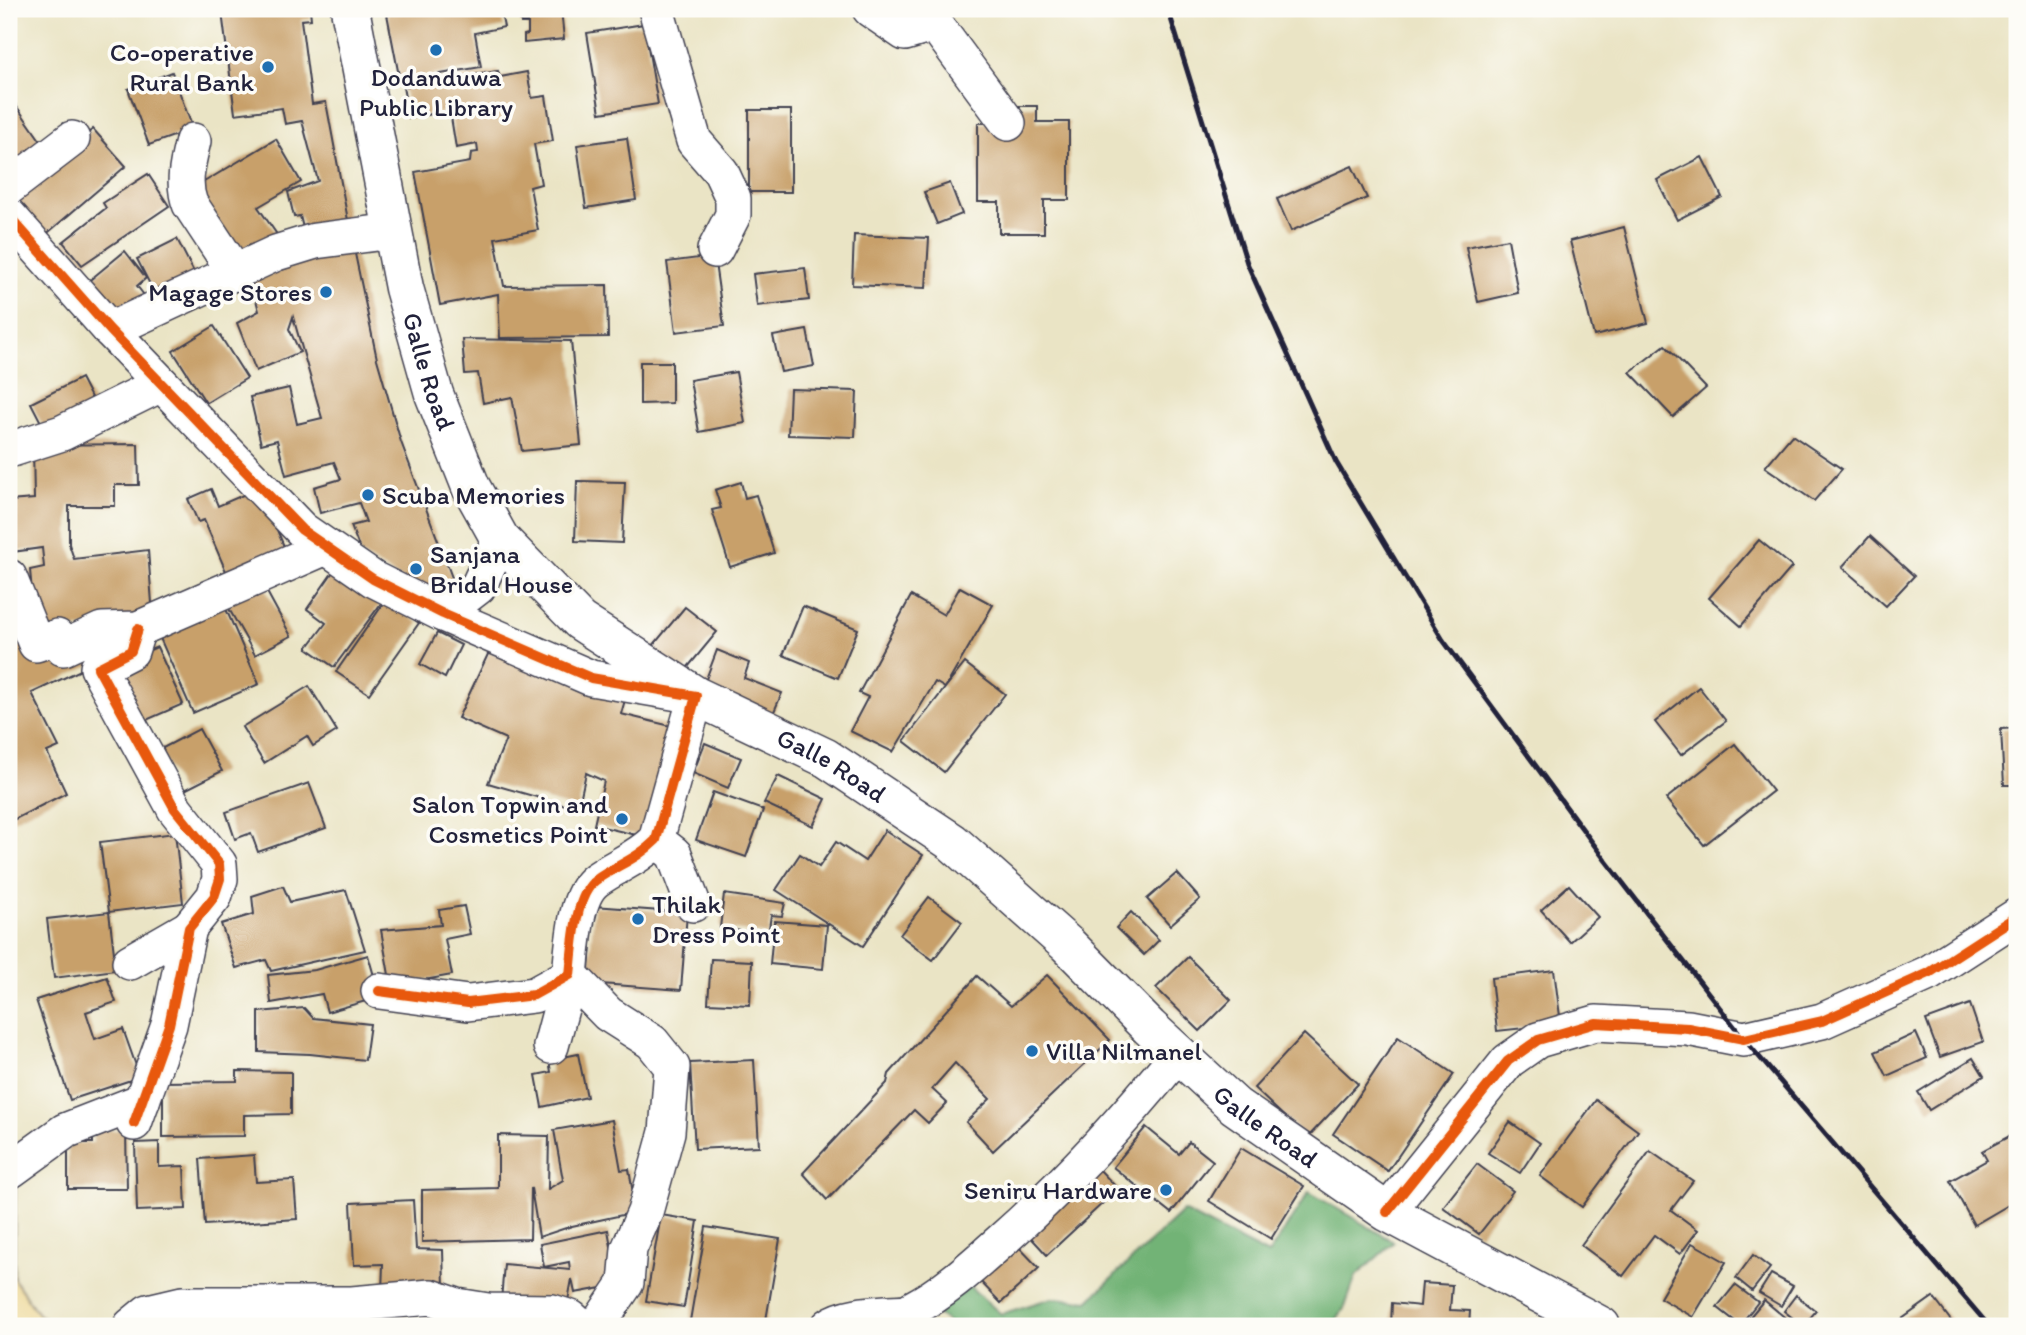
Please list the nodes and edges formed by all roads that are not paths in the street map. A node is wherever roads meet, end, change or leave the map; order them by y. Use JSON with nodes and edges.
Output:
{"nodes":[{"id":1,"x":350,"y":9,"type":"edge"},
{"id":2,"x":656,"y":9,"type":"edge"},
{"id":3,"x":870,"y":9,"type":"edge"},
{"id":4,"x":929,"y":16,"type":"edge"},
{"id":5,"x":1008,"y":123,"type":"dead end"},
{"id":6,"x":72,"y":139,"type":"dead end"},
{"id":7,"x":193,"y":141,"type":"dead end"},
{"id":8,"x":9,"y":187,"type":"edge"},
{"id":9,"x":12,"y":225,"type":"edge"},
{"id":10,"x":393,"y":231,"type":"junction"},
{"id":11,"x":715,"y":250,"type":"dead end"},
{"id":12,"x":235,"y":272,"type":"junction"},
{"id":13,"x":110,"y":330,"type":"junction"},
{"id":14,"x":161,"y":384,"type":"junction"},
{"id":15,"x":9,"y":450,"type":"edge"},
{"id":16,"x":500,"y":539,"type":"junction"},
{"id":17,"x":327,"y":547,"type":"junction"},
{"id":18,"x":9,"y":577,"type":"edge"},
{"id":19,"x":443,"y":614,"type":"junction"},
{"id":20,"x":138,"y":629,"type":"junction"},
{"id":21,"x":20,"y":634,"type":"edge"},
{"id":22,"x":696,"y":696,"type":"junction"},
{"id":23,"x":656,"y":841,"type":"junction"},
{"id":24,"x":693,"y":904,"type":"dead end"},
{"id":25,"x":2017,"y":916,"type":"edge"},
{"id":26,"x":189,"y":928,"type":"junction"},
{"id":27,"x":130,"y":962,"type":"dead end"},
{"id":28,"x":570,"y":975,"type":"junction"},
{"id":29,"x":379,"y":991,"type":"dead end"},
{"id":30,"x":551,"y":1046,"type":"dead end"},
{"id":31,"x":1178,"y":1054,"type":"junction"},
{"id":32,"x":11,"y":1170,"type":"dead end"},
{"id":33,"x":1387,"y":1212,"type":"junction"},
{"id":34,"x":131,"y":1326,"type":"edge"},
{"id":35,"x":580,"y":1326,"type":"edge"},
{"id":36,"x":597,"y":1326,"type":"edge"},
{"id":37,"x":829,"y":1326,"type":"edge"},
{"id":38,"x":1601,"y":1326,"type":"edge"}],
"edges":[{"from":1,"to":10,"type":"highway","name":"Galle Road"},
{"from":2,"to":11,"type":"street"},
{"from":3,"to":4,"type":"street"},
{"from":4,"to":5,"type":"street"},
{"from":6,"to":8,"type":"street"},
{"from":7,"to":12,"type":"street"},
{"from":9,"to":13,"type":"street"},
{"from":10,"to":12,"type":"street"},
{"from":10,"to":16,"type":"highway","name":"Galle Road"},
{"from":12,"to":13,"type":"street"},
{"from":13,"to":14,"type":"street"},
{"from":14,"to":15,"type":"street"},
{"from":14,"to":17,"type":"street"},
{"from":16,"to":19,"type":"street"},
{"from":16,"to":22,"type":"highway","name":"Galle Road"},
{"from":17,"to":19,"type":"street"},
{"from":17,"to":20,"type":"street"},
{"from":18,"to":21,"type":"street"},
{"from":19,"to":22,"type":"street"},
{"from":20,"to":21,"type":"street"},
{"from":20,"to":26,"type":"street"},
{"from":22,"to":23,"type":"street"},
{"from":22,"to":31,"type":"highway","name":"Galle Road"},
{"from":23,"to":24,"type":"street"},
{"from":23,"to":28,"type":"street"},
{"from":25,"to":33,"type":"street"},
{"from":26,"to":27,"type":"street"},
{"from":26,"to":32,"type":"street"},
{"from":28,"to":29,"type":"street"},
{"from":28,"to":30,"type":"street"},
{"from":28,"to":36,"type":"street"},
{"from":31,"to":33,"type":"highway","name":"Galle Road"},
{"from":31,"to":37,"type":"street"},
{"from":33,"to":38,"type":"highway","name":"Galle Road"},
{"from":34,"to":35,"type":"street"}]}
